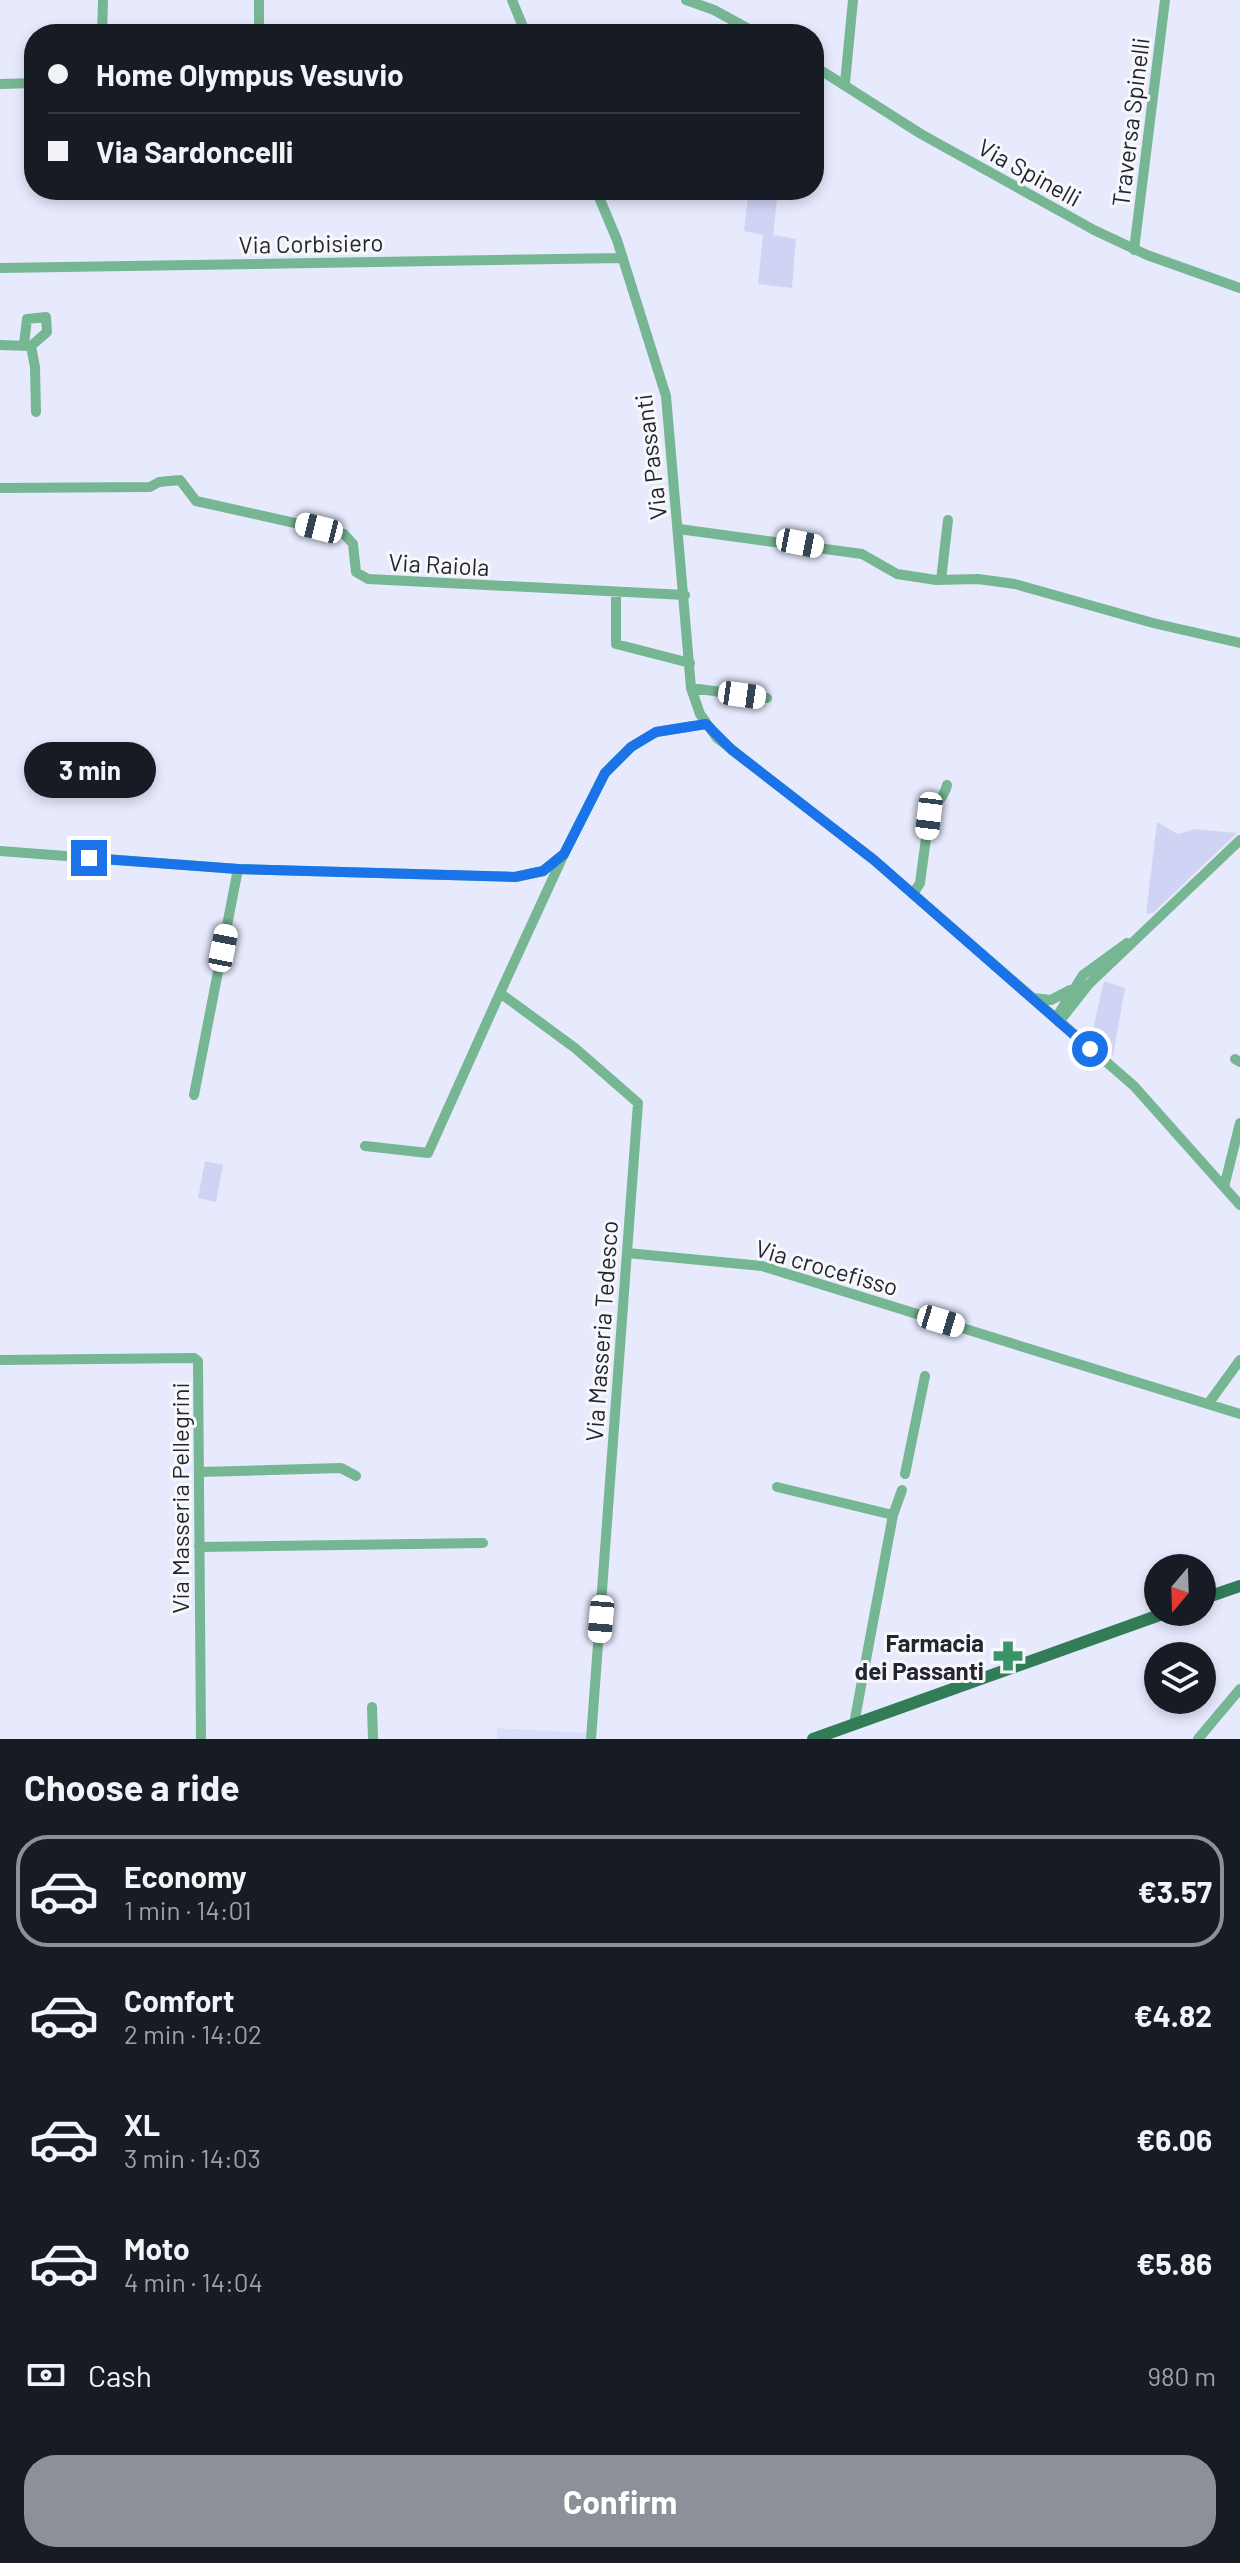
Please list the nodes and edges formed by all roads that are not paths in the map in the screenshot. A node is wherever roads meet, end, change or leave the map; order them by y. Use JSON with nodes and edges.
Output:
{"nodes":[{"id":1,"x":103,"y":0,"type":"edge"},
{"id":2,"x":259,"y":0,"type":"edge"},
{"id":3,"x":512,"y":0,"type":"edge"},
{"id":4,"x":686,"y":0,"type":"edge"},
{"id":5,"x":853,"y":0,"type":"edge"},
{"id":6,"x":1165,"y":0,"type":"edge"},
{"id":7,"x":102,"y":24,"type":"edge"},
{"id":8,"x":259,"y":24,"type":"edge"},
{"id":9,"x":522,"y":24,"type":"edge"},
{"id":10,"x":740,"y":24,"type":"edge"},
{"id":11,"x":824,"y":71,"type":"edge"},
{"id":12,"x":24,"y":83,"type":"edge"},
{"id":13,"x":845,"y":83,"type":"junction"},
{"id":14,"x":0,"y":84,"type":"edge"},
{"id":15,"x":600,"y":200,"type":"edge"},
{"id":16,"x":1134,"y":250,"type":"junction"},
{"id":17,"x":623,"y":258,"type":"junction"},
{"id":18,"x":0,"y":268,"type":"edge"},
{"id":19,"x":1240,"y":288,"type":"edge"},
{"id":20,"x":0,"y":345,"type":"edge"},
{"id":21,"x":36,"y":412,"type":"dead end"},
{"id":22,"x":0,"y":488,"type":"edge"},
{"id":23,"x":948,"y":520,"type":"dead end"},
{"id":24,"x":679,"y":529,"type":"junction"},
{"id":25,"x":941,"y":580,"type":"junction"},
{"id":26,"x":616,"y":594,"type":"junction"},
{"id":27,"x":685,"y":595,"type":"junction"},
{"id":28,"x":1240,"y":643,"type":"edge"},
{"id":29,"x":690,"y":663,"type":"junction"},
{"id":30,"x":691,"y":688,"type":"junction"},
{"id":31,"x":767,"y":698,"type":"dead end"},
{"id":32,"x":706,"y":724,"type":"junction"},
{"id":33,"x":947,"y":785,"type":"dead end"},
{"id":34,"x":1240,"y":840,"type":"edge"},
{"id":35,"x":0,"y":851,"type":"edge"},
{"id":36,"x":564,"y":854,"type":"junction"},
{"id":37,"x":238,"y":869,"type":"junction"},
{"id":38,"x":913,"y":894,"type":"junction"},
{"id":39,"x":1138,"y":935,"type":"junction"},
{"id":40,"x":1072,"y":989,"type":"junction"},
{"id":41,"x":500,"y":993,"type":"junction"},
{"id":42,"x":1031,"y":997,"type":"junction"},
{"id":43,"x":1057,"y":1020,"type":"junction"},
{"id":44,"x":194,"y":1095,"type":"dead end"},
{"id":45,"x":1240,"y":1123,"type":"edge"},
{"id":46,"x":365,"y":1146,"type":"dead end"},
{"id":47,"x":1224,"y":1187,"type":"junction"},
{"id":48,"x":1240,"y":1205,"type":"edge"},
{"id":49,"x":627,"y":1253,"type":"junction"},
{"id":50,"x":0,"y":1360,"type":"edge"},
{"id":51,"x":1240,"y":1360,"type":"edge"},
{"id":52,"x":925,"y":1376,"type":"dead end"},
{"id":53,"x":1208,"y":1404,"type":"junction"},
{"id":54,"x":1240,"y":1414,"type":"edge"},
{"id":55,"x":199,"y":1472,"type":"junction"},
{"id":56,"x":905,"y":1474,"type":"dead end"},
{"id":57,"x":356,"y":1476,"type":"dead end"},
{"id":58,"x":777,"y":1487,"type":"dead end"},
{"id":59,"x":902,"y":1490,"type":"dead end"},
{"id":60,"x":893,"y":1515,"type":"junction"},
{"id":61,"x":428,"y":1538,"type":"dead end"},
{"id":62,"x":483,"y":1543,"type":"dead end"},
{"id":63,"x":199,"y":1544,"type":"junction"},
{"id":64,"x":1240,"y":1586,"type":"edge"},
{"id":65,"x":1216,"y":1594,"type":"edge"},
{"id":66,"x":1144,"y":1621,"type":"edge"},
{"id":67,"x":1240,"y":1689,"type":"edge"},
{"id":68,"x":372,"y":1707,"type":"dead end"},
{"id":69,"x":854,"y":1724,"type":"junction"},
{"id":70,"x":201,"y":1739,"type":"edge"},
{"id":71,"x":373,"y":1739,"type":"edge"},
{"id":72,"x":591,"y":1739,"type":"edge"},
{"id":73,"x":813,"y":1739,"type":"edge"},
{"id":74,"x":1198,"y":1739,"type":"edge"}],
"edges":[{"from":1,"to":7,"type":"street"},
{"from":2,"to":8,"type":"street"},
{"from":3,"to":9,"type":"street"},
{"from":4,"to":10,"type":"street"},
{"from":5,"to":13,"type":"street"},
{"from":6,"to":16,"type":"street","name":"Traversa Spinelli"},
{"from":11,"to":13,"type":"street","name":"Via Spinelli"},
{"from":12,"to":14,"type":"street"},
{"from":13,"to":16,"type":"street","name":"Via Spinelli"},
{"from":15,"to":17,"type":"street","name":"Via Passanti"},
{"from":16,"to":19,"type":"street","name":"Via Spinelli"},
{"from":17,"to":18,"type":"street","name":"Via Corbisiero"},
{"from":17,"to":24,"type":"street","name":"Via Passanti"},
{"from":20,"to":21,"type":"street"},
{"from":22,"to":26,"type":"street","name":"Via Raiola"},
{"from":23,"to":25,"type":"street"},
{"from":24,"to":25,"type":"street"},
{"from":24,"to":27,"type":"street","name":"Via Passanti"},
{"from":25,"to":28,"type":"street"},
{"from":26,"to":27,"type":"street","name":"Via Raiola"},
{"from":26,"to":29,"type":"street"},
{"from":27,"to":29,"type":"street","name":"Via Passanti"},
{"from":29,"to":30,"type":"street","name":"Via Passanti"},
{"from":30,"to":31,"type":"street"},
{"from":30,"to":32,"type":"street"},
{"from":32,"to":36,"type":"street"},
{"from":32,"to":38,"type":"street"},
{"from":33,"to":38,"type":"street"},
{"from":34,"to":39,"type":"street"},
{"from":35,"to":37,"type":"street"},
{"from":36,"to":37,"type":"street"},
{"from":36,"to":41,"type":"street"},
{"from":37,"to":44,"type":"street"},
{"from":38,"to":42,"type":"street"},
{"from":39,"to":40,"type":"street"},
{"from":39,"to":43,"type":"street"},
{"from":40,"to":42,"type":"street"},
{"from":40,"to":43,"type":"street"},
{"from":41,"to":46,"type":"street"},
{"from":41,"to":49,"type":"street","name":"Via Masseria Tedesco"},
{"from":42,"to":43,"type":"street"},
{"from":43,"to":47,"type":"street"},
{"from":45,"to":47,"type":"street"},
{"from":47,"to":48,"type":"street"},
{"from":49,"to":53,"type":"street","name":"Via crocefisso"},
{"from":49,"to":72,"type":"street","name":"Via Masseria Tedesco"},
{"from":50,"to":55,"type":"street","name":"Via Masseria Pellegrini"},
{"from":51,"to":53,"type":"street"},
{"from":52,"to":56,"type":"street"},
{"from":53,"to":54,"type":"street","name":"Via crocefisso"},
{"from":55,"to":57,"type":"street"},
{"from":55,"to":63,"type":"street","name":"Via Masseria Pellegrini"},
{"from":58,"to":60,"type":"street"},
{"from":59,"to":60,"type":"street"},
{"from":60,"to":69,"type":"street"},
{"from":61,"to":63,"type":"street"},
{"from":62,"to":63,"type":"street"},
{"from":63,"to":70,"type":"street","name":"Via Masseria Pellegrini"},
{"from":64,"to":65,"type":"main road"},
{"from":66,"to":69,"type":"main road"},
{"from":67,"to":74,"type":"street"},
{"from":68,"to":71,"type":"street"},
{"from":69,"to":73,"type":"main road"}]}
